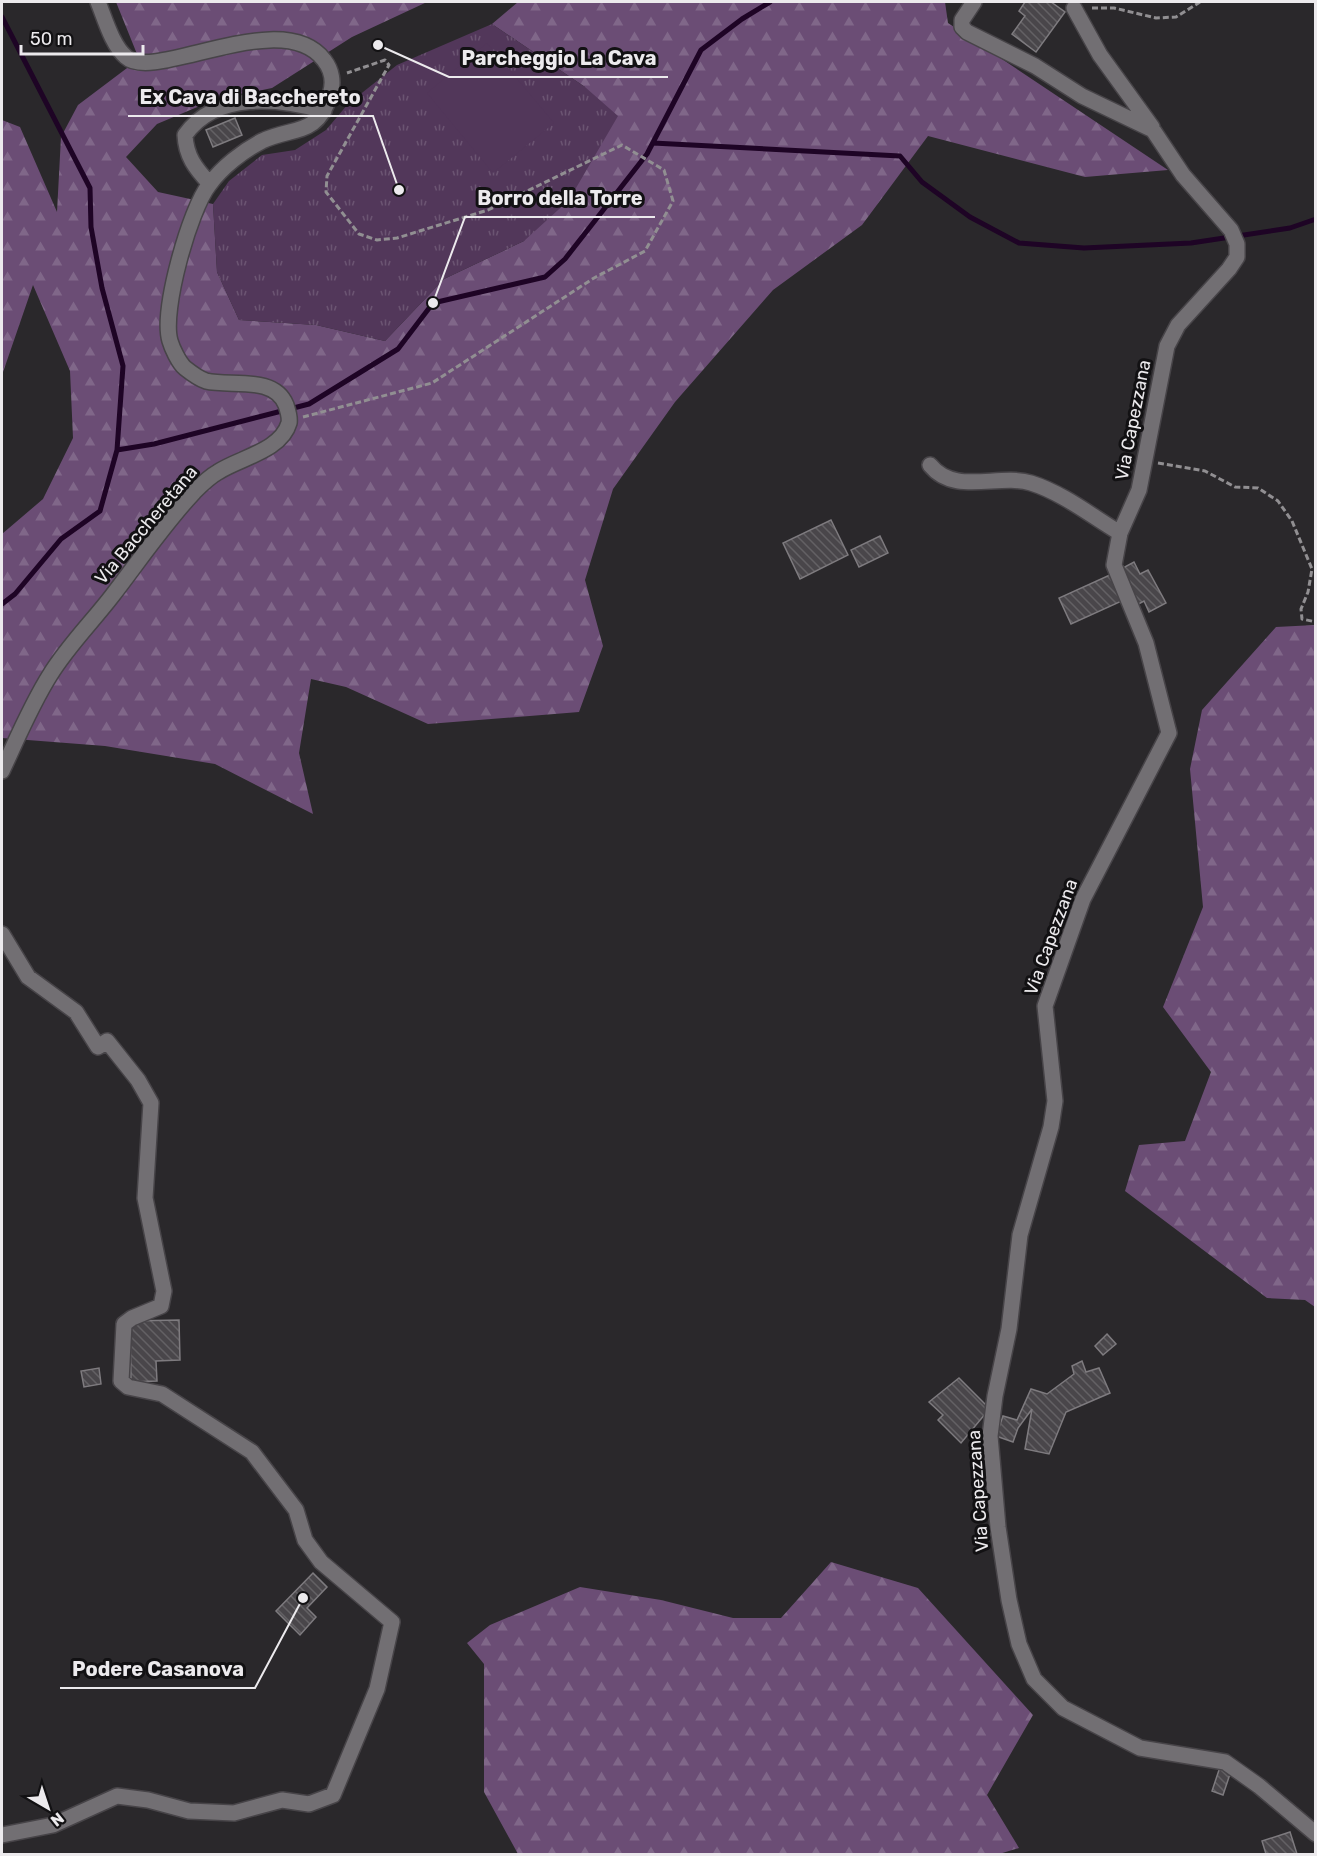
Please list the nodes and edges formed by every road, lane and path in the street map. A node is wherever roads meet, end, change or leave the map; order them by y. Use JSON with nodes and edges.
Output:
{"nodes":[{"id":1,"x":98,"y":2,"type":"edge"},
{"id":2,"x":974,"y":2,"type":"edge"},
{"id":3,"x":1200,"y":2,"type":"edge"},
{"id":4,"x":1074,"y":8,"type":"joint"},
{"id":5,"x":332,"y":77,"type":"junction"},
{"id":6,"x":324,"y":111,"type":"junction"},
{"id":7,"x":1153,"y":130,"type":"junction"},
{"id":8,"x":210,"y":184,"type":"junction"},
{"id":9,"x":288,"y":412,"type":"junction"},
{"id":10,"x":1146,"y":459,"type":"junction"},
{"id":11,"x":930,"y":465,"type":"dead end"},
{"id":12,"x":1120,"y":534,"type":"junction"},
{"id":13,"x":1316,"y":622,"type":"edge"},
{"id":14,"x":2,"y":771,"type":"edge"},
{"id":15,"x":2,"y":934,"type":"edge"},
{"id":16,"x":1316,"y":1834,"type":"edge"},
{"id":17,"x":2,"y":1835,"type":"edge"}],
"edges":[{"from":1,"to":5,"type":"street"},
{"from":2,"to":7,"type":"street"},
{"from":3,"to":4,"type":"path"},
{"from":4,"to":7,"type":"street"},
{"from":5,"to":6,"type":"street"},
{"from":5,"to":9,"type":"path"},
{"from":6,"to":8,"type":"street"},
{"from":6,"to":8,"type":"street"},
{"from":7,"to":10,"type":"street","name":"Via Capezzana"},
{"from":8,"to":9,"type":"street"},
{"from":9,"to":14,"type":"street","name":"Via Baccheretana"},
{"from":10,"to":12,"type":"street","name":"Via Capezzana"},
{"from":10,"to":13,"type":"path"},
{"from":11,"to":12,"type":"street"},
{"from":12,"to":16,"type":"street","name":"Via Capezzana"},
{"from":15,"to":17,"type":"street"}]}
